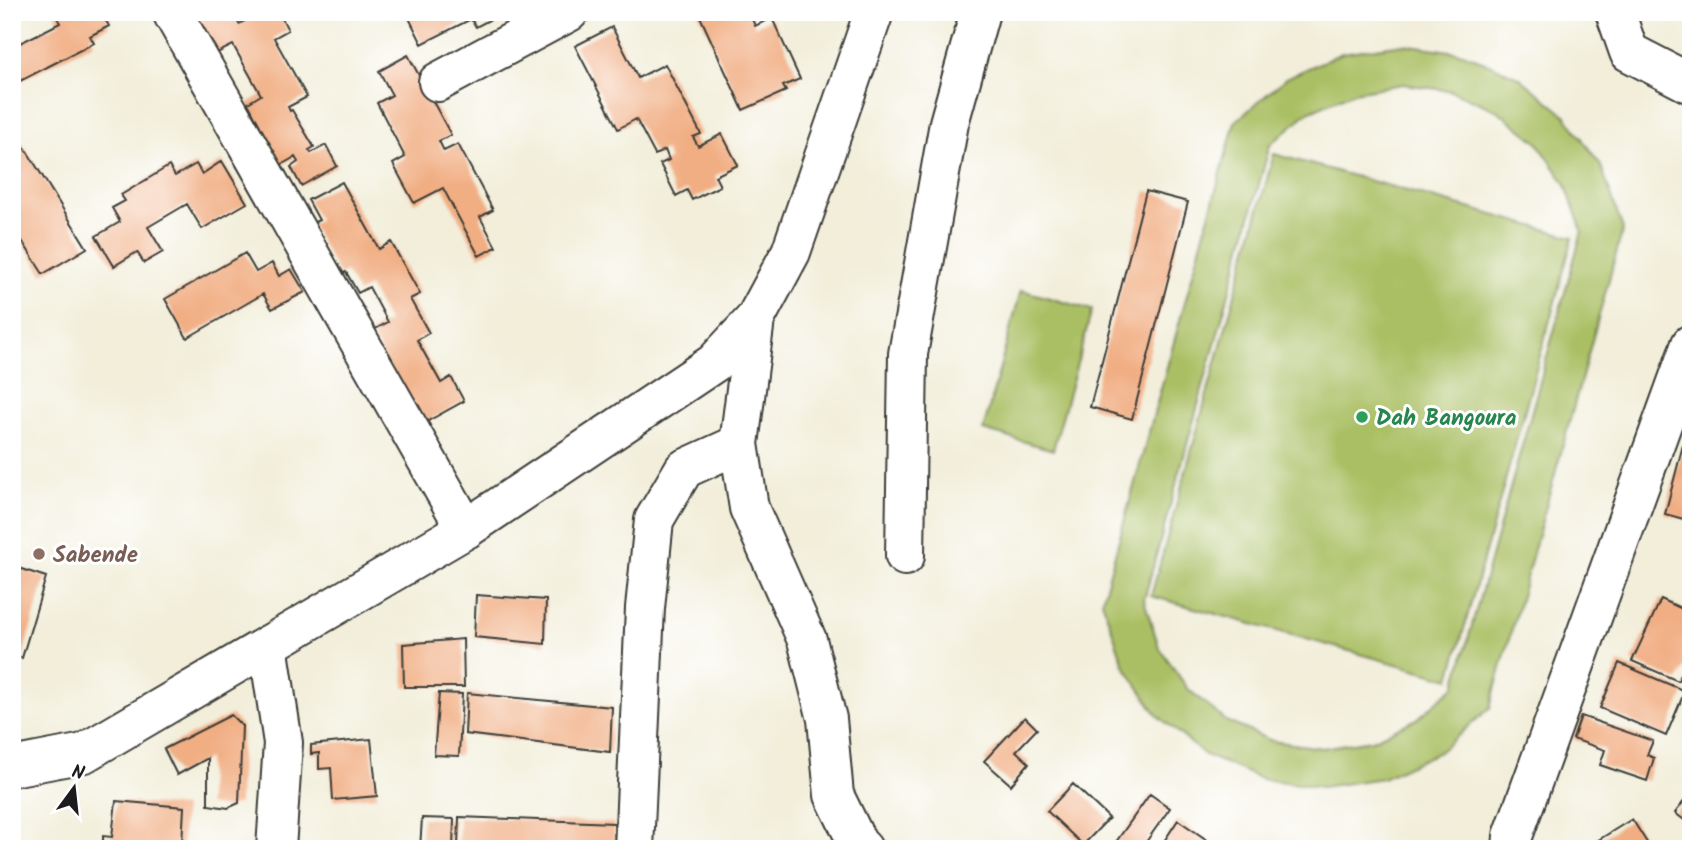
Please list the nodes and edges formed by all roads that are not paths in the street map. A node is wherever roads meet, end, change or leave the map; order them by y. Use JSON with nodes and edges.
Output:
{"nodes":[{"id":1,"x":569,"y":12,"type":"edge"},
{"id":2,"x":874,"y":12,"type":"edge"},
{"id":3,"x":980,"y":12,"type":"edge"},
{"id":4,"x":1615,"y":12,"type":"edge"},
{"id":5,"x":173,"y":14,"type":"dead end"},
{"id":6,"x":438,"y":82,"type":"dead end"},
{"id":7,"x":1691,"y":85,"type":"edge"},
{"id":8,"x":755,"y":319,"type":"junction"},
{"id":9,"x":1691,"y":344,"type":"edge"},
{"id":10,"x":739,"y":443,"type":"junction"},
{"id":11,"x":466,"y":529,"type":"junction"},
{"id":12,"x":905,"y":556,"type":"dead end"},
{"id":13,"x":268,"y":645,"type":"junction"},
{"id":14,"x":12,"y":767,"type":"edge"},
{"id":15,"x":276,"y":849,"type":"edge"},
{"id":16,"x":634,"y":849,"type":"edge"},
{"id":17,"x":863,"y":849,"type":"edge"},
{"id":18,"x":1512,"y":849,"type":"edge"}],
"edges":[{"from":1,"to":6,"type":"street"},
{"from":2,"to":8,"type":"street"},
{"from":3,"to":12,"type":"street"},
{"from":4,"to":7,"type":"street"},
{"from":5,"to":11,"type":"street"},
{"from":8,"to":10,"type":"street"},
{"from":8,"to":11,"type":"street"},
{"from":9,"to":18,"type":"street"},
{"from":10,"to":16,"type":"street"},
{"from":10,"to":17,"type":"street"},
{"from":11,"to":13,"type":"street"},
{"from":13,"to":14,"type":"street"},
{"from":13,"to":15,"type":"street"}]}
